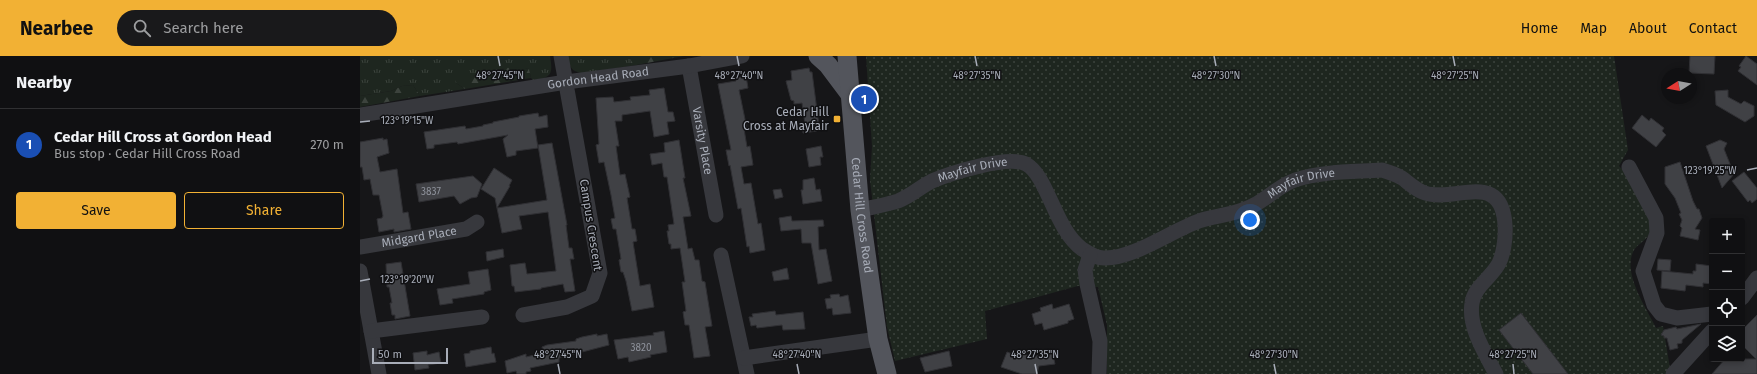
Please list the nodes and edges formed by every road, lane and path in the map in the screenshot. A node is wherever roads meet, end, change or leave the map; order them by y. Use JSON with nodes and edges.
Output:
{"nodes":[{"id":1,"x":561,"y":56,"type":"edge"},
{"id":2,"x":742,"y":56,"type":"edge"},
{"id":3,"x":818,"y":56,"type":"edge"},
{"id":4,"x":847,"y":56,"type":"edge"},
{"id":5,"x":689,"y":66,"type":"junction"},
{"id":6,"x":566,"y":82,"type":"junction"},
{"id":7,"x":849,"y":93,"type":"junction"},
{"id":8,"x":360,"y":115,"type":"edge"},
{"id":9,"x":1629,"y":167,"type":"dead end"},
{"id":10,"x":860,"y":210,"type":"junction"},
{"id":11,"x":716,"y":215,"type":"dead end"},
{"id":12,"x":477,"y":222,"type":"dead end"},
{"id":13,"x":360,"y":247,"type":"edge"},
{"id":14,"x":1090,"y":254,"type":"junction"},
{"id":15,"x":721,"y":255,"type":"dead end"},
{"id":16,"x":360,"y":271,"type":"edge"},
{"id":17,"x":1757,"y":278,"type":"edge"},
{"id":18,"x":1745,"y":294,"type":"edge"},
{"id":19,"x":1709,"y":314,"type":"edge"},
{"id":20,"x":523,"y":315,"type":"dead end"},
{"id":21,"x":482,"y":317,"type":"dead end"},
{"id":22,"x":371,"y":331,"type":"junction"},
{"id":23,"x":1709,"y":334,"type":"edge"},
{"id":24,"x":878,"y":339,"type":"junction"},
{"id":25,"x":744,"y":358,"type":"junction"},
{"id":26,"x":379,"y":374,"type":"edge"},
{"id":27,"x":747,"y":374,"type":"edge"},
{"id":28,"x":887,"y":374,"type":"edge"},
{"id":29,"x":1099,"y":374,"type":"edge"},
{"id":30,"x":1496,"y":374,"type":"edge"},
{"id":31,"x":1673,"y":374,"type":"edge"}],
"edges":[{"from":1,"to":6,"type":"street","name":"Campus Crescent"},
{"from":2,"to":5,"type":"street","name":"Gordon Head Road"},
{"from":3,"to":7,"type":"main road"},
{"from":4,"to":7,"type":"main road","name":"Cedar Hill Cross Road"},
{"from":5,"to":6,"type":"street","name":"Gordon Head Road"},
{"from":5,"to":11,"type":"street","name":"Varsity Place"},
{"from":6,"to":8,"type":"street","name":"Gordon Head Road"},
{"from":6,"to":20,"type":"street","name":"Campus Crescent"},
{"from":7,"to":10,"type":"main road","name":"Cedar Hill Cross Road"},
{"from":9,"to":19,"type":"street"},
{"from":10,"to":14,"type":"street","name":"Mayfair Drive"},
{"from":10,"to":24,"type":"main road","name":"Cedar Hill Cross Road"},
{"from":12,"to":13,"type":"street","name":"Midgard Place"},
{"from":14,"to":29,"type":"street"},
{"from":14,"to":30,"type":"street","name":"Mayfair Drive"},
{"from":15,"to":25,"type":"street"},
{"from":16,"to":22,"type":"street"},
{"from":17,"to":18,"type":"street"},
{"from":21,"to":22,"type":"street"},
{"from":22,"to":26,"type":"street"},
{"from":23,"to":31,"type":"street"},
{"from":24,"to":25,"type":"street"},
{"from":24,"to":28,"type":"main road","name":"Cedar Hill Cross Road"},
{"from":25,"to":27,"type":"street"}]}
